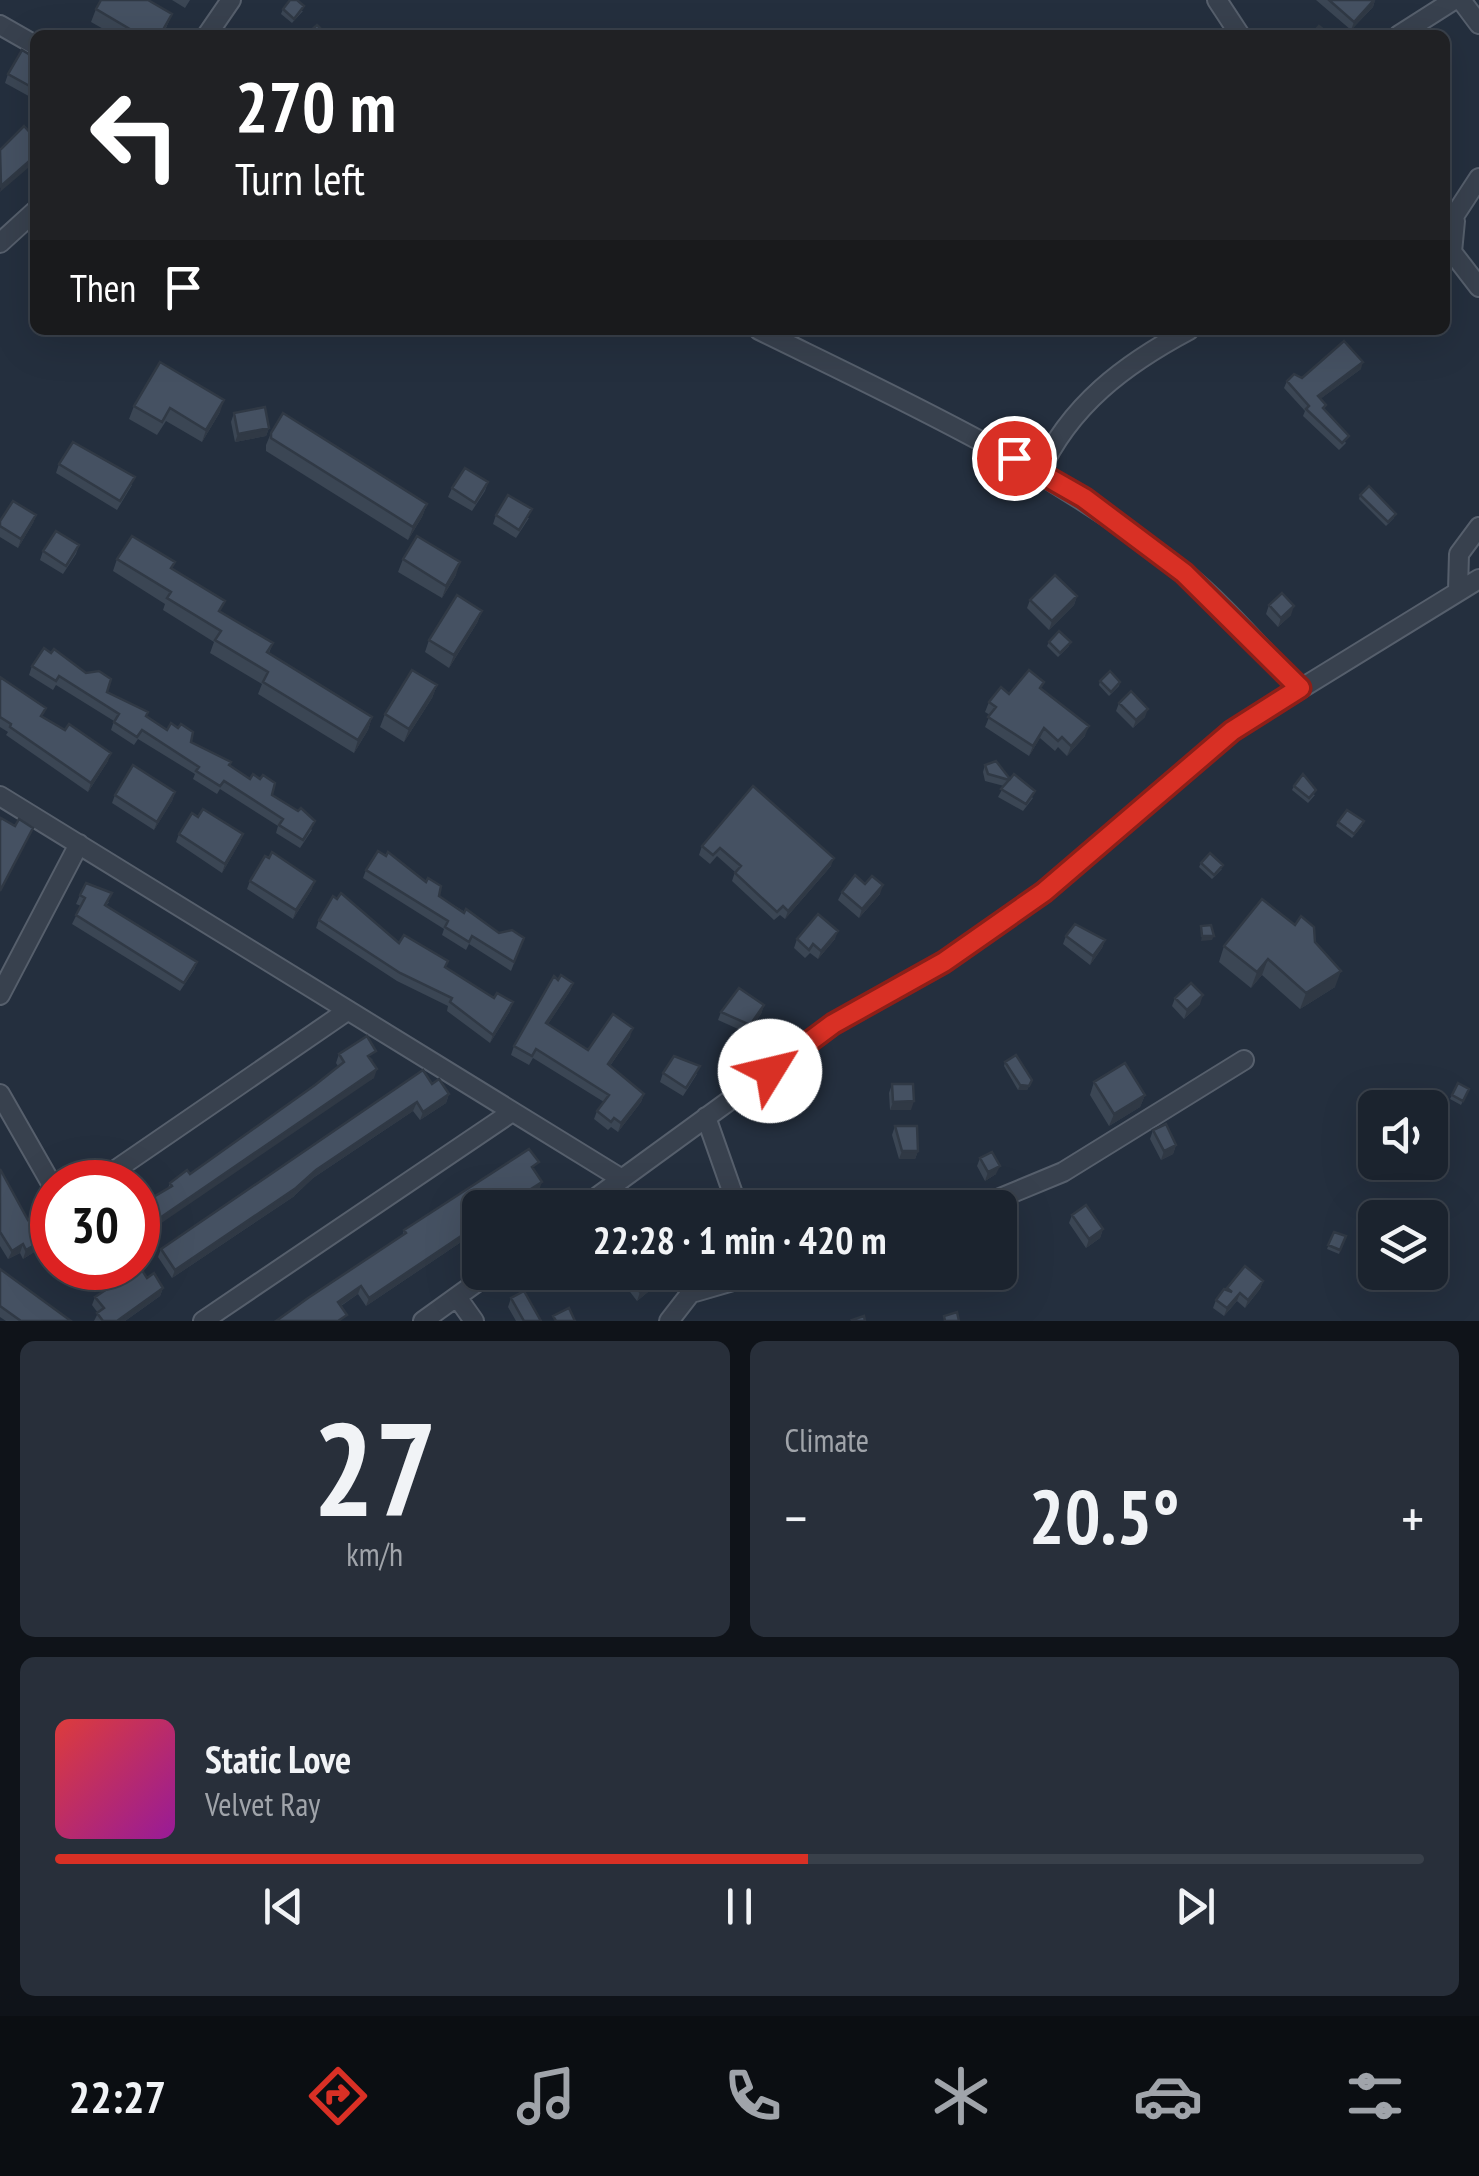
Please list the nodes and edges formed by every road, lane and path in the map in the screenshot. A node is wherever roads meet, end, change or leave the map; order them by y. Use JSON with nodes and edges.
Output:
{"nodes":[{"id":1,"x":231,"y":0,"type":"edge"},
{"id":2,"x":1458,"y":0,"type":"edge"},
{"id":3,"x":1225,"y":4,"type":"edge"},
{"id":4,"x":0,"y":24,"type":"edge"},
{"id":5,"x":1479,"y":24,"type":"edge"},
{"id":6,"x":210,"y":30,"type":"edge"},
{"id":7,"x":1238,"y":30,"type":"edge"},
{"id":8,"x":1407,"y":30,"type":"edge"},
{"id":9,"x":30,"y":42,"type":"edge"},
{"id":10,"x":1479,"y":178,"type":"edge"},
{"id":11,"x":30,"y":216,"type":"edge"},
{"id":12,"x":1450,"y":225,"type":"edge"},
{"id":13,"x":0,"y":243,"type":"edge"},
{"id":14,"x":1479,"y":287,"type":"edge"},
{"id":15,"x":770,"y":335,"type":"edge"},
{"id":16,"x":1181,"y":335,"type":"edge"},
{"id":17,"x":1040,"y":472,"type":"junction"},
{"id":18,"x":1479,"y":527,"type":"edge"},
{"id":19,"x":1479,"y":579,"type":"edge"},
{"id":20,"x":1458,"y":590,"type":"junction"},
{"id":21,"x":1300,"y":688,"type":"junction"},
{"id":22,"x":0,"y":796,"type":"edge"},
{"id":23,"x":79,"y":844,"type":"junction"},
{"id":24,"x":0,"y":995,"type":"edge"},
{"id":25,"x":347,"y":1011,"type":"junction"},
{"id":26,"x":1244,"y":1060,"type":"dead end"},
{"id":27,"x":0,"y":1094,"type":"edge"},
{"id":28,"x":512,"y":1112,"type":"junction"},
{"id":29,"x":706,"y":1117,"type":"junction"},
{"id":30,"x":7,"y":1125,"type":"edge"},
{"id":31,"x":33,"y":1160,"type":"edge"},
{"id":32,"x":130,"y":1160,"type":"edge"},
{"id":33,"x":622,"y":1178,"type":"junction"},
{"id":34,"x":606,"y":1190,"type":"edge"},
{"id":35,"x":732,"y":1190,"type":"edge"},
{"id":36,"x":1017,"y":1191,"type":"edge"},
{"id":37,"x":467,"y":1290,"type":"edge"},
{"id":38,"x":702,"y":1290,"type":"edge"},
{"id":39,"x":695,"y":1292,"type":"joint"},
{"id":40,"x":457,"y":1297,"type":"junction"},
{"id":41,"x":204,"y":1321,"type":"edge"},
{"id":42,"x":424,"y":1321,"type":"edge"},
{"id":43,"x":474,"y":1321,"type":"edge"},
{"id":44,"x":669,"y":1321,"type":"edge"}],
"edges":[{"from":1,"to":6,"type":"street"},
{"from":2,"to":5,"type":"street"},
{"from":2,"to":8,"type":"street"},
{"from":3,"to":7,"type":"street"},
{"from":4,"to":9,"type":"street"},
{"from":10,"to":12,"type":"street"},
{"from":11,"to":13,"type":"street"},
{"from":12,"to":14,"type":"street"},
{"from":15,"to":17,"type":"street"},
{"from":16,"to":17,"type":"street"},
{"from":17,"to":21,"type":"street"},
{"from":18,"to":20,"type":"street"},
{"from":19,"to":20,"type":"street"},
{"from":20,"to":21,"type":"street"},
{"from":21,"to":29,"type":"street"},
{"from":22,"to":23,"type":"street"},
{"from":23,"to":24,"type":"street"},
{"from":23,"to":25,"type":"street"},
{"from":25,"to":28,"type":"street"},
{"from":25,"to":32,"type":"street"},
{"from":26,"to":36,"type":"street"},
{"from":27,"to":30,"type":"street"},
{"from":28,"to":33,"type":"street"},
{"from":28,"to":41,"type":"street"},
{"from":29,"to":33,"type":"street"},
{"from":29,"to":35,"type":"street"},
{"from":30,"to":31,"type":"street"},
{"from":33,"to":34,"type":"street"},
{"from":37,"to":40,"type":"street"},
{"from":38,"to":39,"type":"street"},
{"from":39,"to":44,"type":"street"},
{"from":40,"to":42,"type":"street"},
{"from":40,"to":43,"type":"street"}]}
